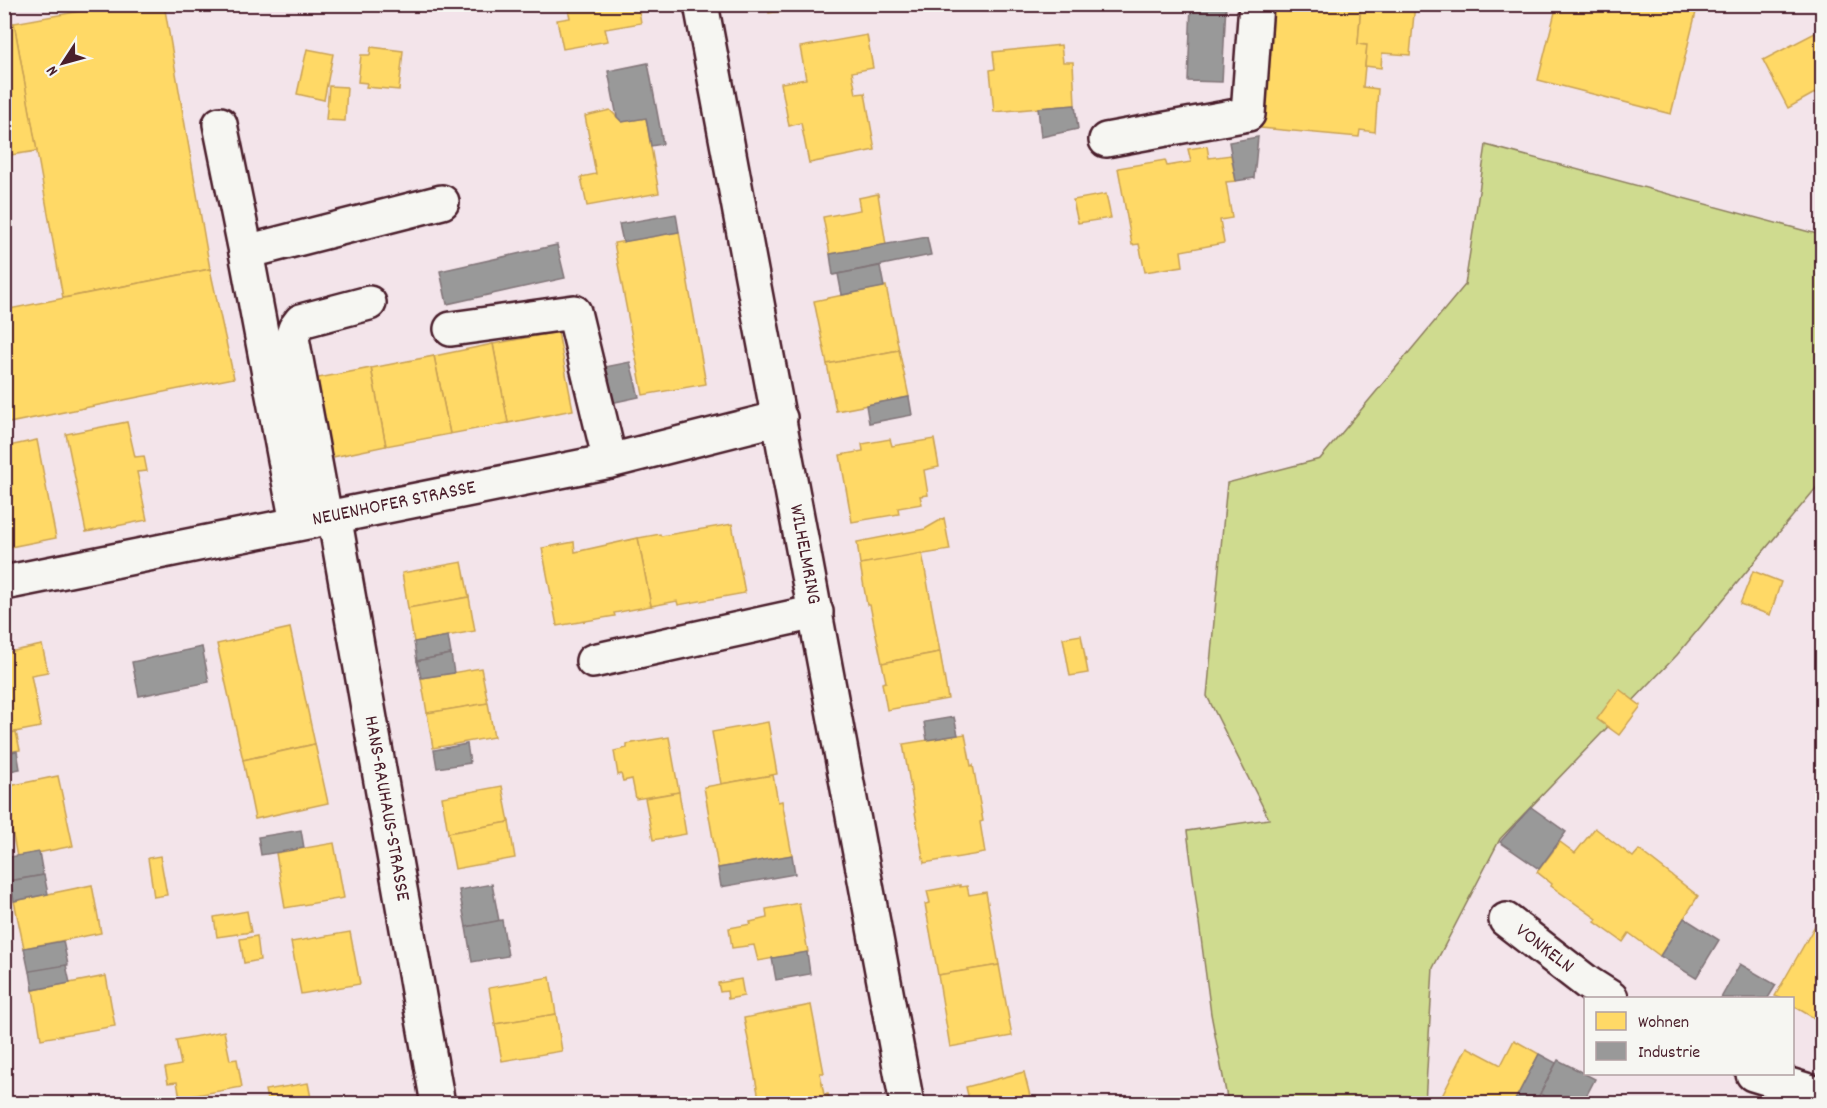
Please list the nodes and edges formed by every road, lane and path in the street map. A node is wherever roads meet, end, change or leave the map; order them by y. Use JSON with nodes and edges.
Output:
{"nodes":[{"id":1,"x":701,"y":4,"type":"edge"},
{"id":2,"x":1256,"y":4,"type":"edge"},
{"id":3,"x":220,"y":124,"type":"dead end"},
{"id":4,"x":1106,"y":140,"type":"dead end"},
{"id":5,"x":442,"y":202,"type":"dead end"},
{"id":6,"x":246,"y":252,"type":"junction"},
{"id":7,"x":369,"y":303,"type":"dead end"},
{"id":8,"x":451,"y":329,"type":"dead end"},
{"id":9,"x":780,"y":418,"type":"junction"},
{"id":10,"x":610,"y":461,"type":"junction"},
{"id":11,"x":319,"y":518,"type":"junction"},
{"id":12,"x":4,"y":583,"type":"edge"},
{"id":13,"x":816,"y":612,"type":"junction"},
{"id":14,"x":592,"y":661,"type":"dead end"},
{"id":15,"x":1506,"y":920,"type":"dead end"},
{"id":16,"x":1608,"y":997,"type":"edge"},
{"id":17,"x":1756,"y":1075,"type":"edge"},
{"id":18,"x":1822,"y":1095,"type":"edge"},
{"id":19,"x":438,"y":1104,"type":"edge"},
{"id":20,"x":907,"y":1104,"type":"edge"}],
"edges":[{"from":1,"to":9,"type":"street","name":"WILHELMRING"},
{"from":2,"to":4,"type":"street"},
{"from":3,"to":6,"type":"street"},
{"from":5,"to":6,"type":"street"},
{"from":6,"to":11,"type":"street"},
{"from":7,"to":11,"type":"street"},
{"from":8,"to":10,"type":"street"},
{"from":9,"to":10,"type":"street","name":"NEUENHOFER STRASSE"},
{"from":9,"to":13,"type":"street","name":"WILHELMRING"},
{"from":10,"to":11,"type":"street","name":"NEUENHOFER STRASSE"},
{"from":11,"to":12,"type":"street","name":"NEUENHOFER STRASSE"},
{"from":11,"to":19,"type":"street","name":"HANS-RAUHAUS-STRASSE"},
{"from":13,"to":14,"type":"street"},
{"from":13,"to":20,"type":"street","name":"WILHELMRING"},
{"from":15,"to":16,"type":"street","name":"VONKELN"},
{"from":17,"to":18,"type":"street"}]}
